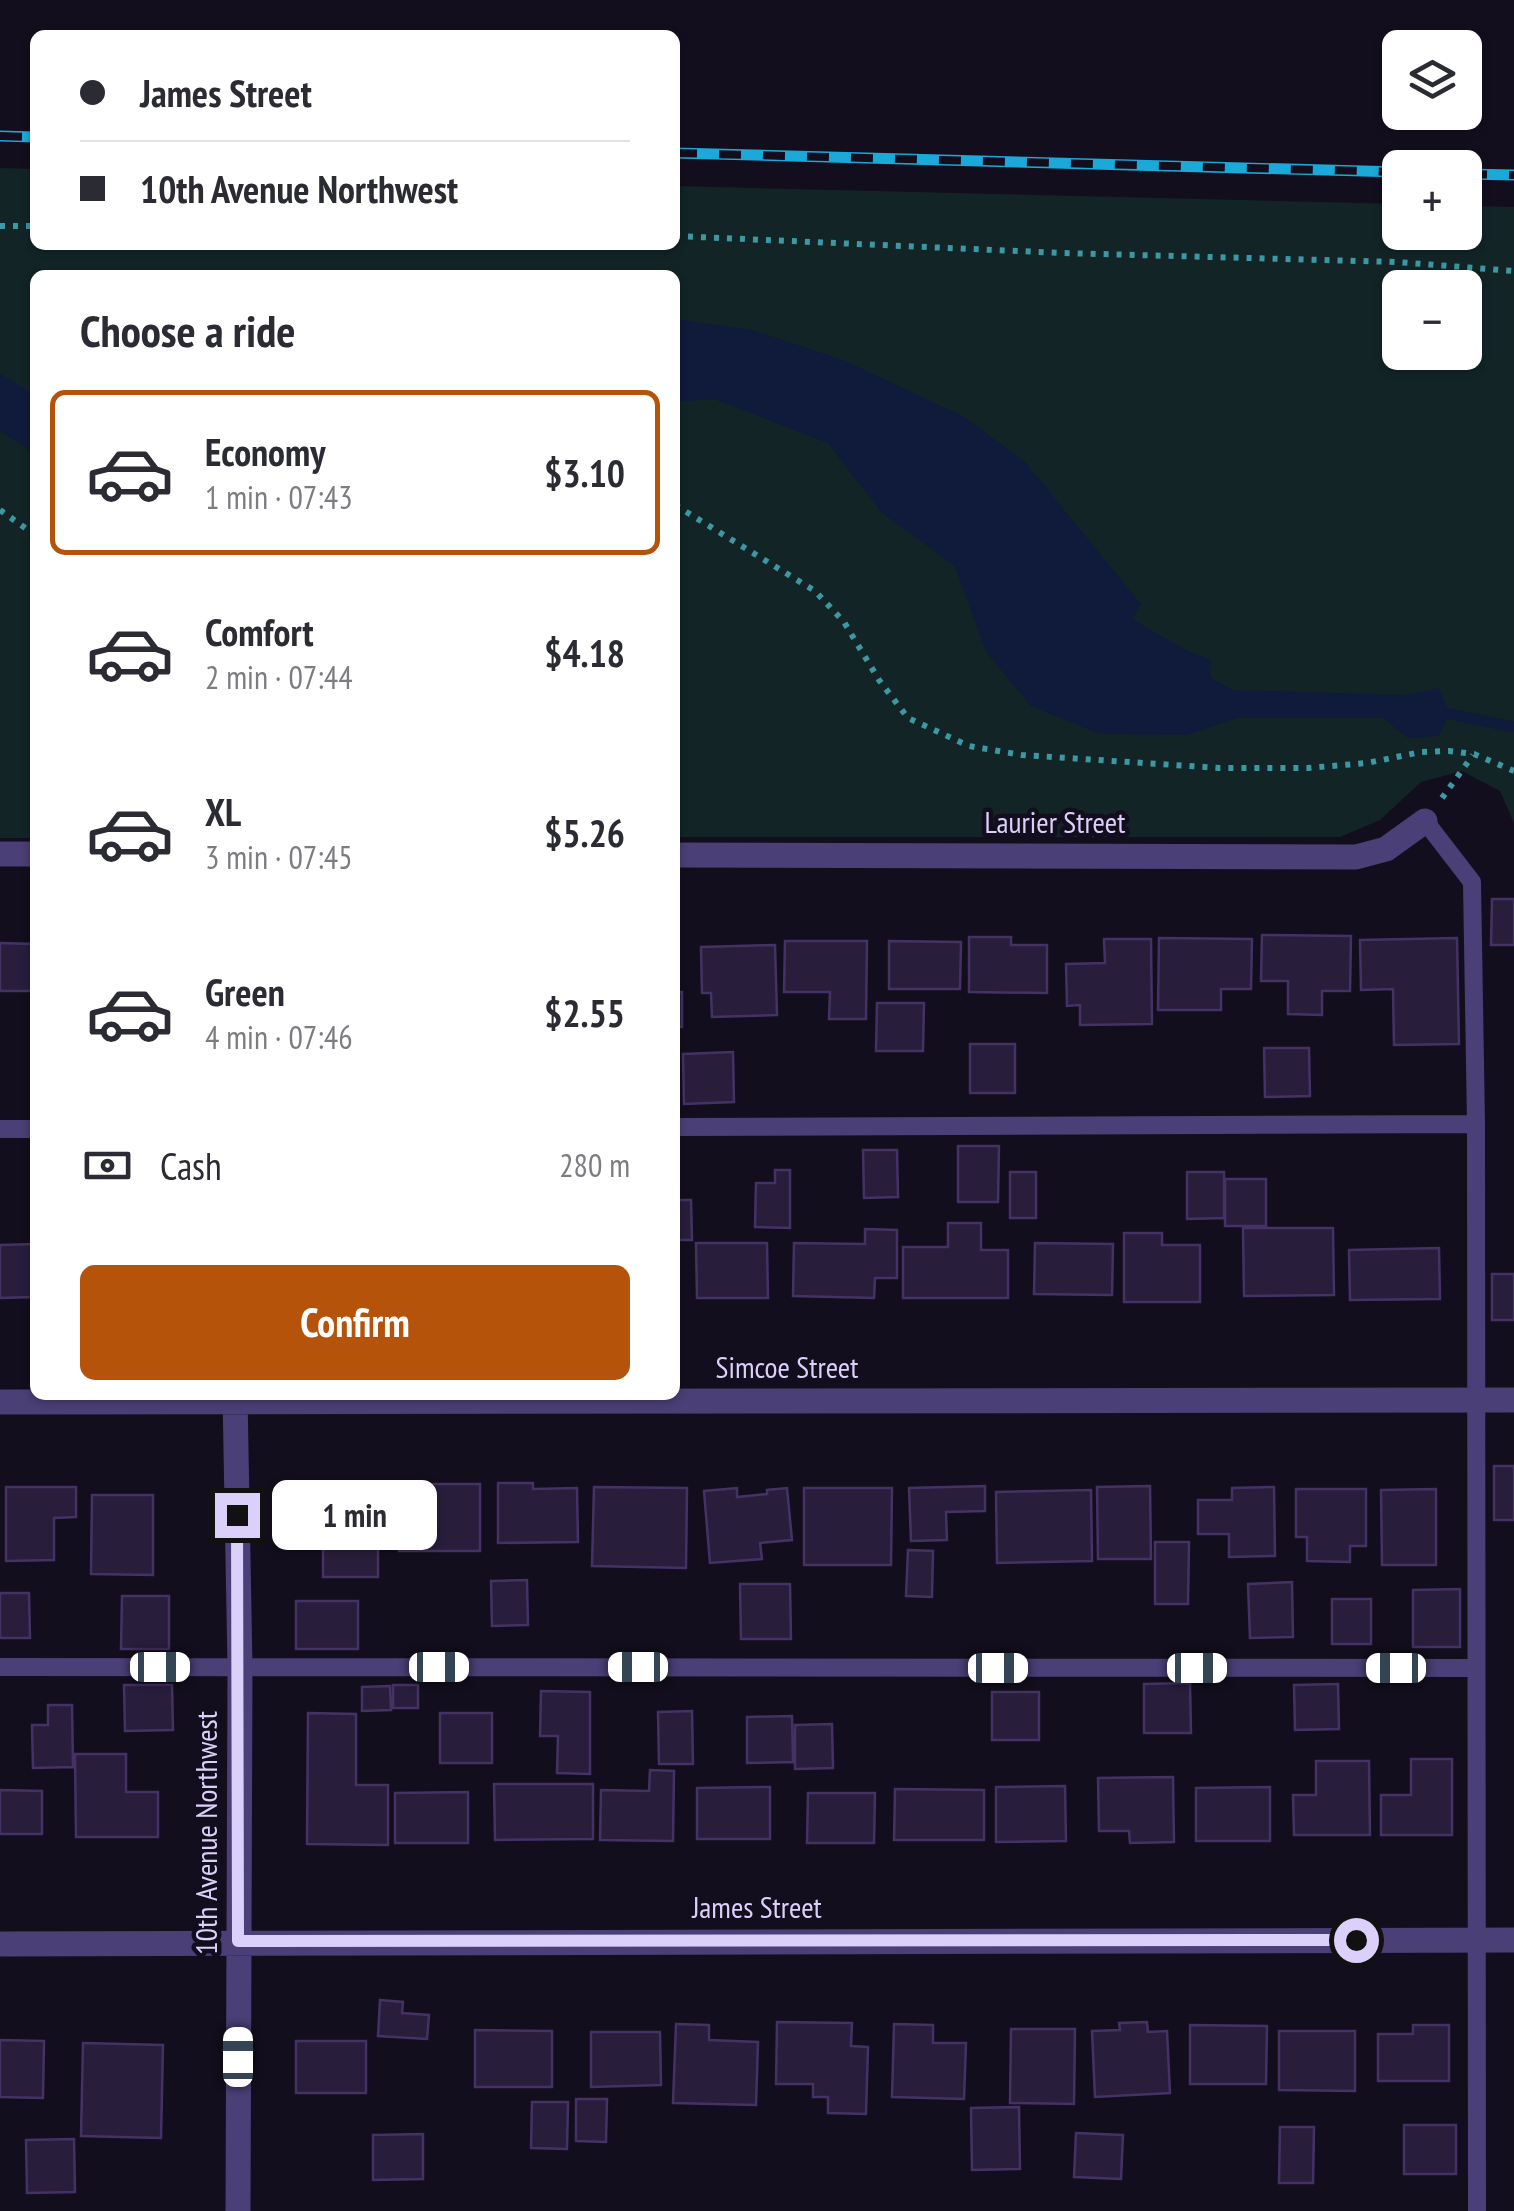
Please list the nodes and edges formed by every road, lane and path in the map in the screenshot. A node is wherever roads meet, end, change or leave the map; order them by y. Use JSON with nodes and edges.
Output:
{"nodes":[{"id":1,"x":0,"y":226,"type":"edge"},
{"id":2,"x":30,"y":226,"type":"edge"},
{"id":3,"x":680,"y":236,"type":"edge"},
{"id":4,"x":1514,"y":271,"type":"edge"},
{"id":5,"x":680,"y":508,"type":"edge"},
{"id":6,"x":0,"y":510,"type":"edge"},
{"id":7,"x":30,"y":532,"type":"edge"},
{"id":8,"x":1474,"y":754,"type":"junction"},
{"id":9,"x":1514,"y":771,"type":"edge"},
{"id":10,"x":1425,"y":821,"type":"junction"},
{"id":11,"x":0,"y":854,"type":"edge"},
{"id":12,"x":30,"y":854,"type":"edge"},
{"id":13,"x":680,"y":855,"type":"edge"},
{"id":14,"x":1476,"y":1124,"type":"junction"},
{"id":15,"x":680,"y":1127,"type":"edge"},
{"id":16,"x":0,"y":1129,"type":"edge"},
{"id":17,"x":30,"y":1129,"type":"edge"},
{"id":18,"x":680,"y":1399,"type":"edge"},
{"id":19,"x":118,"y":1400,"type":"edge"},
{"id":20,"x":235,"y":1400,"type":"edge"},
{"id":21,"x":1476,"y":1400,"type":"junction"},
{"id":22,"x":1514,"y":1400,"type":"edge"},
{"id":23,"x":0,"y":1402,"type":"edge"},
{"id":24,"x":0,"y":1667,"type":"edge"},
{"id":25,"x":240,"y":1667,"type":"junction"},
{"id":26,"x":1476,"y":1668,"type":"junction"},
{"id":27,"x":1476,"y":1940,"type":"junction"},
{"id":28,"x":1514,"y":1940,"type":"edge"},
{"id":29,"x":238,"y":1941,"type":"junction"},
{"id":30,"x":0,"y":1944,"type":"edge"},
{"id":31,"x":238,"y":2211,"type":"edge"},
{"id":32,"x":1477,"y":2211,"type":"edge"}],
"edges":[{"from":1,"to":2,"type":"path"},
{"from":3,"to":4,"type":"path"},
{"from":5,"to":8,"type":"path"},
{"from":6,"to":7,"type":"path"},
{"from":8,"to":9,"type":"path"},
{"from":8,"to":10,"type":"path"},
{"from":10,"to":13,"type":"street","name":"Laurier Street"},
{"from":10,"to":14,"type":"lane"},
{"from":11,"to":12,"type":"street"},
{"from":14,"to":15,"type":"lane"},
{"from":14,"to":21,"type":"lane"},
{"from":16,"to":17,"type":"lane"},
{"from":18,"to":21,"type":"street","name":"Simcoe Street"},
{"from":19,"to":23,"type":"street","name":"Simcoe Street"},
{"from":20,"to":25,"type":"street","name":"10th Avenue Northwest"},
{"from":21,"to":22,"type":"street","name":"Simcoe Street"},
{"from":21,"to":26,"type":"lane"},
{"from":24,"to":25,"type":"lane"},
{"from":25,"to":26,"type":"lane"},
{"from":25,"to":29,"type":"street","name":"10th Avenue Northwest"},
{"from":26,"to":27,"type":"lane"},
{"from":27,"to":28,"type":"street","name":"James Street"},
{"from":27,"to":29,"type":"street","name":"James Street"},
{"from":27,"to":32,"type":"lane"},
{"from":29,"to":30,"type":"street","name":"James Street"},
{"from":29,"to":31,"type":"street","name":"10th Avenue Northwest"}]}
